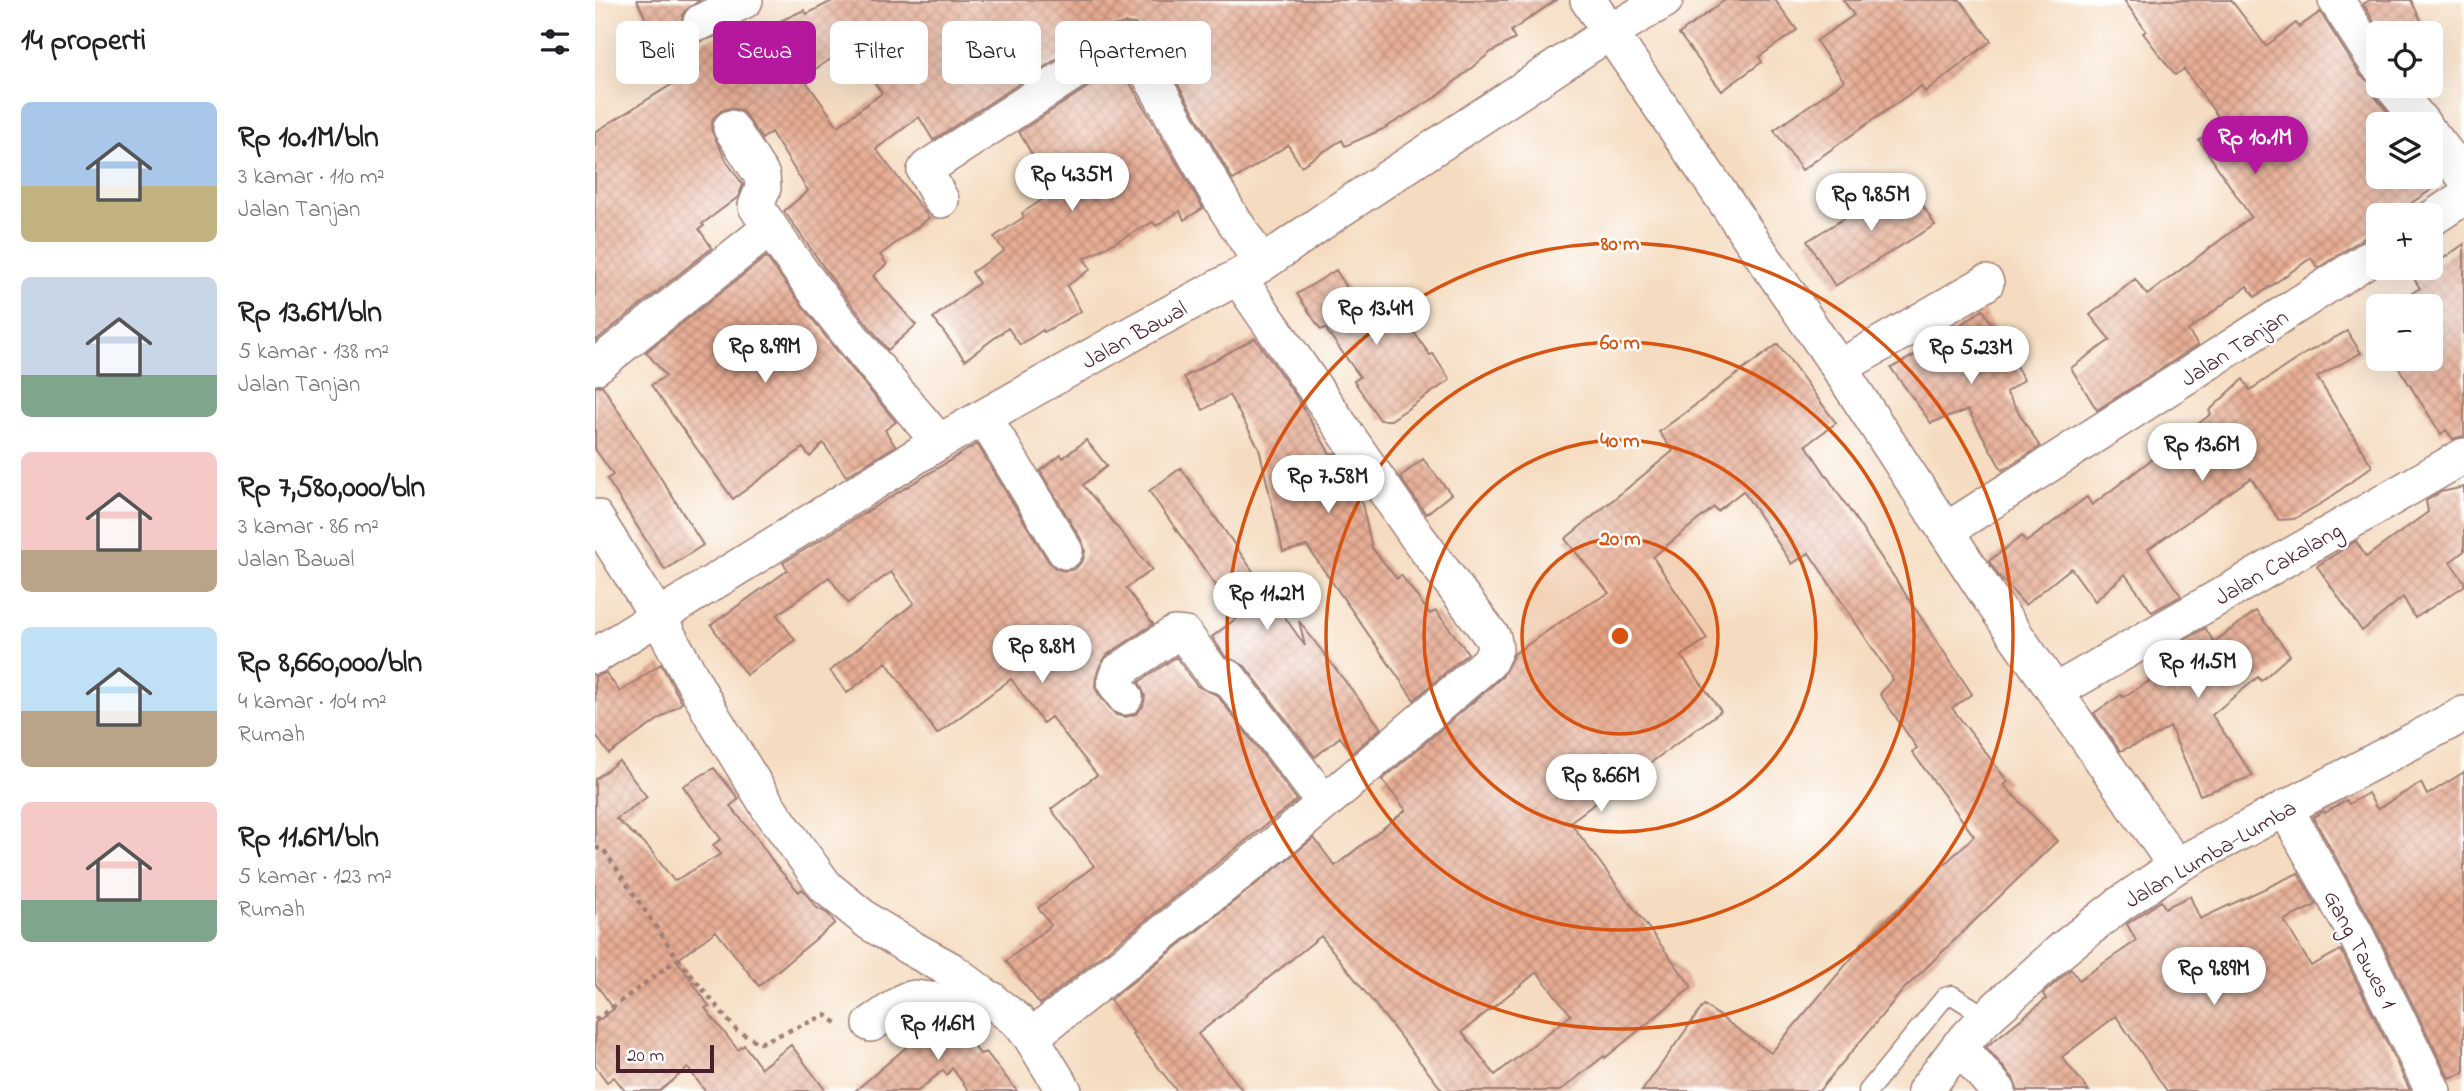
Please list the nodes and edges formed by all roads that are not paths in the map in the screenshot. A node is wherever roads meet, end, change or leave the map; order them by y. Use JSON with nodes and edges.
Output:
{"nodes":[{"id":1,"x":745,"y":0,"type":"edge"},
{"id":2,"x":1665,"y":0,"type":"edge"},
{"id":3,"x":2336,"y":0,"type":"edge"},
{"id":4,"x":1598,"y":14,"type":"edge"},
{"id":5,"x":701,"y":22,"type":"dead end"},
{"id":6,"x":2366,"y":46,"type":"edge"},
{"id":7,"x":2402,"y":98,"type":"edge"},
{"id":8,"x":2413,"y":112,"type":"edge"},
{"id":9,"x":731,"y":128,"type":"dead end"},
{"id":10,"x":2443,"y":149,"type":"edge"},
{"id":11,"x":2464,"y":176,"type":"edge"},
{"id":12,"x":2464,"y":197,"type":"edge"},
{"id":13,"x":941,"y":200,"type":"dead end"},
{"id":14,"x":2443,"y":211,"type":"edge"},
{"id":15,"x":770,"y":228,"type":"junction"},
{"id":16,"x":2366,"y":261,"type":"edge"},
{"id":17,"x":1250,"y":271,"type":"junction"},
{"id":18,"x":1986,"y":283,"type":"dead end"},
{"id":19,"x":595,"y":367,"type":"edge"},
{"id":20,"x":1839,"y":368,"type":"junction"},
{"id":21,"x":984,"y":417,"type":"junction"},
{"id":22,"x":922,"y":422,"type":"junction"},
{"id":23,"x":2464,"y":456,"type":"edge"},
{"id":24,"x":595,"y":517,"type":"edge"},
{"id":25,"x":1947,"y":530,"type":"junction"},
{"id":26,"x":1065,"y":551,"type":"dead end"},
{"id":27,"x":670,"y":610,"type":"junction"},
{"id":28,"x":595,"y":656,"type":"edge"},
{"id":29,"x":2056,"y":691,"type":"junction"},
{"id":30,"x":1125,"y":697,"type":"dead end"},
{"id":31,"x":2464,"y":714,"type":"edge"},
{"id":32,"x":1324,"y":802,"type":"junction"},
{"id":33,"x":2285,"y":808,"type":"junction"},
{"id":34,"x":2176,"y":866,"type":"junction"},
{"id":35,"x":980,"y":1001,"type":"junction"},
{"id":36,"x":1987,"y":1017,"type":"junction"},
{"id":37,"x":871,"y":1024,"type":"road end"},
{"id":38,"x":1031,"y":1037,"type":"junction"},
{"id":39,"x":1959,"y":1046,"type":"junction"},
{"id":40,"x":1064,"y":1091,"type":"edge"},
{"id":41,"x":1868,"y":1091,"type":"edge"},
{"id":42,"x":1925,"y":1091,"type":"edge"},
{"id":43,"x":1998,"y":1091,"type":"edge"},
{"id":44,"x":2433,"y":1091,"type":"edge"}],
"edges":[{"from":1,"to":5,"type":"street"},
{"from":2,"to":4,"type":"street","name":"Jalan Bawal"},
{"from":3,"to":6,"type":"street"},
{"from":4,"to":17,"type":"street","name":"Jalan Bawal"},
{"from":4,"to":20,"type":"street"},
{"from":7,"to":8,"type":"street"},
{"from":9,"to":15,"type":"street"},
{"from":10,"to":11,"type":"street"},
{"from":12,"to":14,"type":"street"},
{"from":13,"to":17,"type":"street"},
{"from":15,"to":19,"type":"street"},
{"from":15,"to":22,"type":"street"},
{"from":16,"to":25,"type":"street","name":"Jalan Tanjan"},
{"from":17,"to":21,"type":"street","name":"Jalan Bawal"},
{"from":17,"to":32,"type":"street"},
{"from":18,"to":20,"type":"street"},
{"from":20,"to":25,"type":"street"},
{"from":21,"to":22,"type":"street","name":"Jalan Bawal"},
{"from":21,"to":26,"type":"street"},
{"from":22,"to":27,"type":"street","name":"Jalan Bawal"},
{"from":23,"to":29,"type":"street","name":"Jalan Cakalang"},
{"from":24,"to":27,"type":"street"},
{"from":25,"to":29,"type":"street"},
{"from":27,"to":28,"type":"street","name":"Jalan Bawal"},
{"from":27,"to":35,"type":"street"},
{"from":29,"to":34,"type":"street"},
{"from":30,"to":32,"type":"street"},
{"from":31,"to":33,"type":"street","name":"Jalan Lumba-Lumba"},
{"from":32,"to":38,"type":"street"},
{"from":33,"to":34,"type":"street","name":"Jalan Lumba-Lumba"},
{"from":33,"to":44,"type":"street","name":"Gang Tawes 1"},
{"from":34,"to":36,"type":"street","name":"Jalan Lumba-Lumba"},
{"from":35,"to":37,"type":"street"},
{"from":35,"to":38,"type":"street"},
{"from":36,"to":39,"type":"street","name":"Jalan Lumba-Lumba"},
{"from":36,"to":41,"type":"lane"},
{"from":38,"to":40,"type":"street"},
{"from":39,"to":42,"type":"street","name":"Jalan Lumba-Lumba"},
{"from":39,"to":43,"type":"street"}]}
